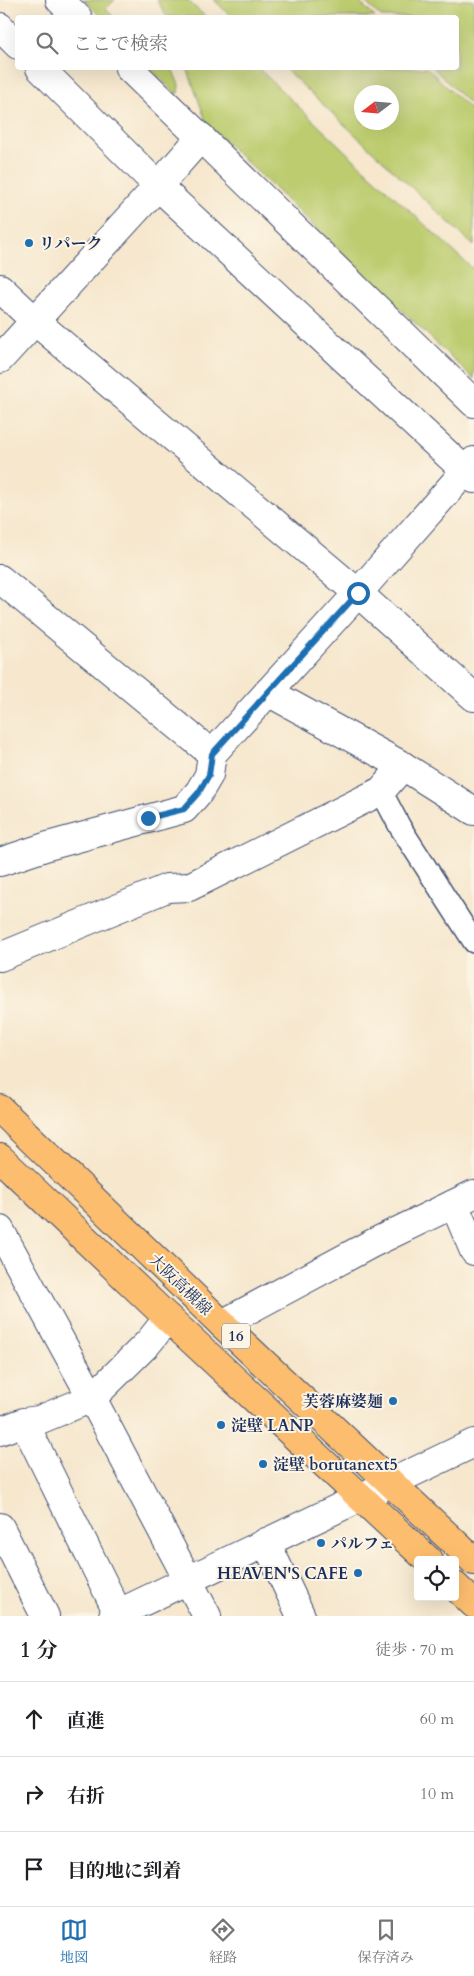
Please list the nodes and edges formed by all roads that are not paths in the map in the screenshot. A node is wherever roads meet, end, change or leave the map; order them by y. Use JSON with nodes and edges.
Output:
{"nodes":[{"id":1,"x":60,"y":0,"type":"edge"},
{"id":2,"x":75,"y":15,"type":"edge"},
{"id":3,"x":0,"y":27,"type":"edge"},
{"id":4,"x":15,"y":42,"type":"edge"},
{"id":5,"x":42,"y":70,"type":"edge"},
{"id":6,"x":131,"y":70,"type":"edge"},
{"id":7,"x":200,"y":137,"type":"junction"},
{"id":8,"x":158,"y":186,"type":"junction"},
{"id":9,"x":0,"y":288,"type":"edge"},
{"id":10,"x":35,"y":321,"type":"junction"},
{"id":11,"x":0,"y":359,"type":"edge"},
{"id":12,"x":474,"y":403,"type":"edge"},
{"id":13,"x":471,"y":470,"type":"edge"},
{"id":14,"x":0,"y":579,"type":"edge"},
{"id":15,"x":358,"y":593,"type":"junction"},
{"id":16,"x":268,"y":692,"type":"junction"},
{"id":17,"x":474,"y":697,"type":"edge"},
{"id":18,"x":212,"y":754,"type":"junction"},
{"id":19,"x":403,"y":766,"type":"junction"},
{"id":20,"x":381,"y":791,"type":"junction"},
{"id":21,"x":474,"y":811,"type":"edge"},
{"id":22,"x":0,"y":862,"type":"edge"},
{"id":23,"x":474,"y":942,"type":"edge"},
{"id":24,"x":0,"y":957,"type":"edge"},
{"id":25,"x":0,"y":1108,"type":"edge"},
{"id":26,"x":0,"y":1158,"type":"edge"},
{"id":27,"x":464,"y":1199,"type":"edge"},
{"id":28,"x":0,"y":1230,"type":"edge"},
{"id":29,"x":474,"y":1251,"type":"edge"},
{"id":30,"x":168,"y":1318,"type":"junction"},
{"id":31,"x":222,"y":1324,"type":"junction"},
{"id":32,"x":92,"y":1398,"type":"junction"},
{"id":33,"x":12,"y":1426,"type":"edge"},
{"id":34,"x":474,"y":1443,"type":"edge"},
{"id":35,"x":391,"y":1482,"type":"junction"},
{"id":36,"x":360,"y":1497,"type":"junction"},
{"id":37,"x":0,"y":1527,"type":"edge"},
{"id":38,"x":266,"y":1542,"type":"junction"},
{"id":39,"x":424,"y":1556,"type":"edge"},
{"id":40,"x":474,"y":1560,"type":"edge"},
{"id":41,"x":189,"y":1579,"type":"junction"},
{"id":42,"x":459,"y":1590,"type":"edge"},
{"id":43,"x":474,"y":1604,"type":"edge"},
{"id":44,"x":115,"y":1615,"type":"edge"},
{"id":45,"x":45,"y":1616,"type":"edge"},
{"id":46,"x":207,"y":1616,"type":"edge"},
{"id":47,"x":301,"y":1616,"type":"edge"}],
"edges":[{"from":1,"to":2,"type":"street"},
{"from":3,"to":4,"type":"street"},
{"from":5,"to":8,"type":"street"},
{"from":6,"to":7,"type":"street"},
{"from":7,"to":8,"type":"street"},
{"from":7,"to":12,"type":"street"},
{"from":8,"to":10,"type":"street"},
{"from":8,"to":13,"type":"street"},
{"from":9,"to":10,"type":"street"},
{"from":10,"to":11,"type":"street"},
{"from":10,"to":15,"type":"street"},
{"from":13,"to":15,"type":"street"},
{"from":14,"to":18,"type":"street"},
{"from":15,"to":16,"type":"street"},
{"from":15,"to":17,"type":"street"},
{"from":16,"to":18,"type":"street"},
{"from":16,"to":19,"type":"street"},
{"from":18,"to":22,"type":"street"},
{"from":19,"to":20,"type":"street"},
{"from":19,"to":21,"type":"street"},
{"from":20,"to":23,"type":"street"},
{"from":20,"to":24,"type":"street"},
{"from":25,"to":31,"type":"main road","name":"大阪高槻線","number":"16"},
{"from":26,"to":30,"type":"main road","name":"大阪高槻線","number":"16"},
{"from":27,"to":29,"type":"street"},
{"from":27,"to":31,"type":"street"},
{"from":28,"to":32,"type":"street"},
{"from":30,"to":32,"type":"street"},
{"from":30,"to":36,"type":"main road","name":"大阪高槻線","number":"16"},
{"from":31,"to":35,"type":"main road","name":"大阪高槻線","number":"16"},
{"from":32,"to":33,"type":"street"},
{"from":32,"to":41,"type":"street"},
{"from":33,"to":44,"type":"street"},
{"from":34,"to":35,"type":"street"},
{"from":35,"to":36,"type":"street"},
{"from":35,"to":40,"type":"main road","name":"大阪高槻線","number":"16"},
{"from":36,"to":38,"type":"street"},
{"from":36,"to":39,"type":"main road","name":"大阪高槻線","number":"16"},
{"from":37,"to":45,"type":"street"},
{"from":38,"to":41,"type":"street"},
{"from":38,"to":47,"type":"street"},
{"from":41,"to":44,"type":"street"},
{"from":41,"to":46,"type":"street"},
{"from":42,"to":43,"type":"main road"}]}
